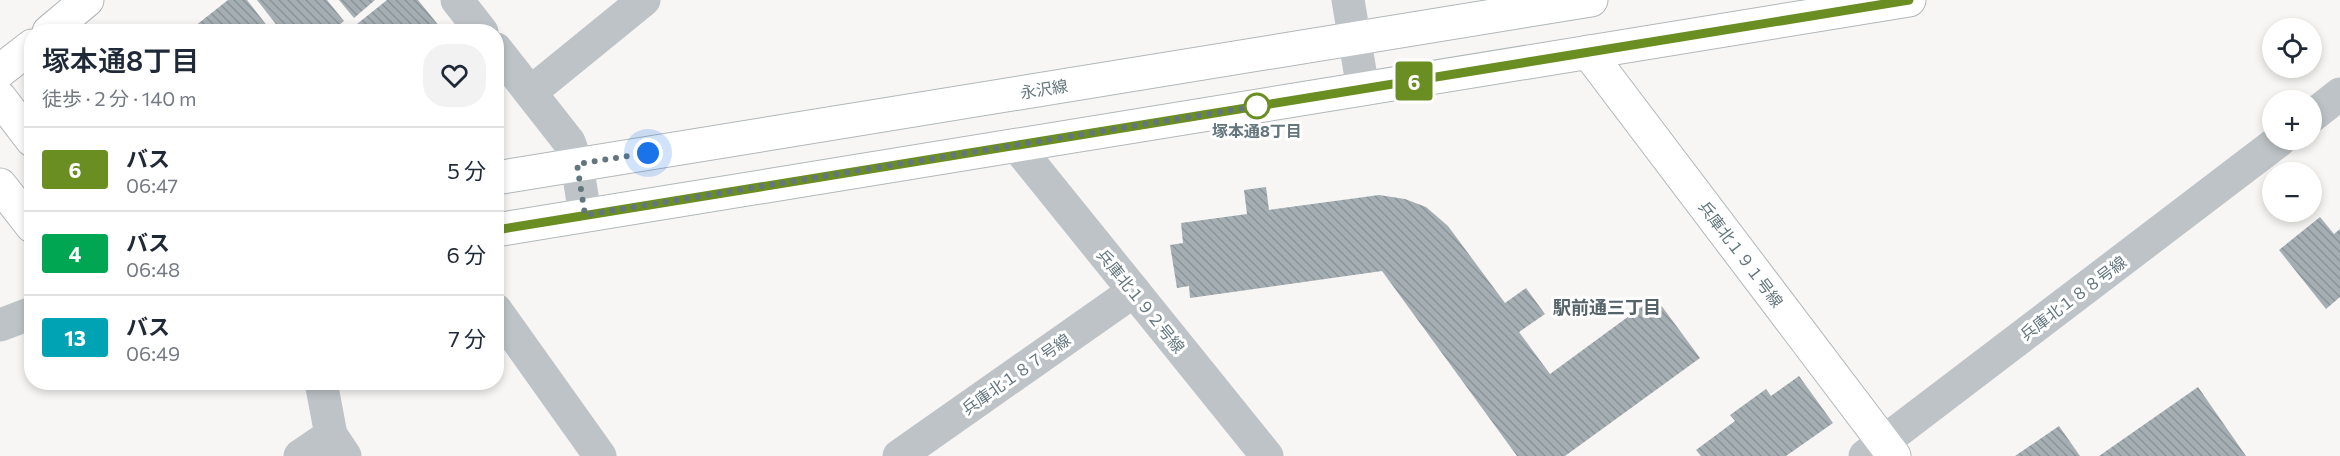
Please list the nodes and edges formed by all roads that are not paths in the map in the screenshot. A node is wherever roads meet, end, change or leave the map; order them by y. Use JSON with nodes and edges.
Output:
{"nodes":[{"id":1,"x":87,"y":0,"type":"edge"},
{"id":2,"x":457,"y":0,"type":"edge"},
{"id":3,"x":644,"y":0,"type":"edge"},
{"id":4,"x":1348,"y":0,"type":"edge"},
{"id":5,"x":1591,"y":0,"type":"edge"},
{"id":6,"x":1909,"y":0,"type":"edge"},
{"id":7,"x":58,"y":24,"type":"edge"},
{"id":8,"x":476,"y":24,"type":"edge"},
{"id":9,"x":1355,"y":38,"type":"junction"},
{"id":10,"x":24,"y":52,"type":"edge"},
{"id":11,"x":1588,"y":52,"type":"junction"},
{"id":12,"x":504,"y":59,"type":"edge"},
{"id":13,"x":0,"y":71,"type":"edge"},
{"id":14,"x":1363,"y":89,"type":"junction"},
{"id":15,"x":531,"y":93,"type":"junction"},
{"id":16,"x":2340,"y":94,"type":"edge"},
{"id":17,"x":0,"y":98,"type":"edge"},
{"id":18,"x":2322,"y":108,"type":"edge"},
{"id":19,"x":24,"y":130,"type":"edge"},
{"id":20,"x":1016,"y":145,"type":"junction"},
{"id":21,"x":2267,"y":150,"type":"edge"},
{"id":22,"x":577,"y":164,"type":"junction"},
{"id":23,"x":504,"y":177,"type":"edge"},
{"id":24,"x":0,"y":184,"type":"edge"},
{"id":25,"x":585,"y":215,"type":"junction"},
{"id":26,"x":24,"y":216,"type":"edge"},
{"id":27,"x":504,"y":229,"type":"edge"},
{"id":28,"x":1134,"y":291,"type":"junction"},
{"id":29,"x":24,"y":316,"type":"edge"},
{"id":30,"x":504,"y":321,"type":"edge"},
{"id":31,"x":0,"y":324,"type":"edge"},
{"id":32,"x":323,"y":390,"type":"edge"},
{"id":33,"x":338,"y":446,"type":"edge"},
{"id":34,"x":1881,"y":451,"type":"edge"},
{"id":35,"x":300,"y":456,"type":"edge"},
{"id":36,"x":600,"y":456,"type":"edge"},
{"id":37,"x":899,"y":456,"type":"edge"},
{"id":38,"x":1267,"y":456,"type":"edge"}],
"edges":[{"from":1,"to":7,"type":"main road"},
{"from":2,"to":8,"type":"street"},
{"from":3,"to":15,"type":"street"},
{"from":4,"to":9,"type":"street"},
{"from":5,"to":9,"type":"main road","name":"永沢線"},
{"from":6,"to":11,"type":"main road"},
{"from":9,"to":14,"type":"street"},
{"from":9,"to":22,"type":"main road","name":"永沢線"},
{"from":10,"to":13,"type":"main road"},
{"from":11,"to":14,"type":"main road"},
{"from":11,"to":34,"type":"main road","name":"兵庫北１９１号線"},
{"from":12,"to":15,"type":"street"},
{"from":14,"to":20,"type":"main road"},
{"from":15,"to":22,"type":"street"},
{"from":16,"to":18,"type":"street"},
{"from":17,"to":19,"type":"main road"},
{"from":20,"to":25,"type":"main road"},
{"from":20,"to":28,"type":"street","name":"兵庫北１９２号線"},
{"from":21,"to":34,"type":"street","name":"兵庫北１８８号線"},
{"from":22,"to":23,"type":"main road","name":"永沢線"},
{"from":22,"to":25,"type":"street"},
{"from":24,"to":26,"type":"main road"},
{"from":25,"to":27,"type":"main road"},
{"from":28,"to":37,"type":"street","name":"兵庫北１８７号線"},
{"from":28,"to":38,"type":"street","name":"兵庫北１９２号線"},
{"from":29,"to":31,"type":"street"},
{"from":30,"to":36,"type":"street"},
{"from":32,"to":33,"type":"street"},
{"from":33,"to":35,"type":"street"}]}
